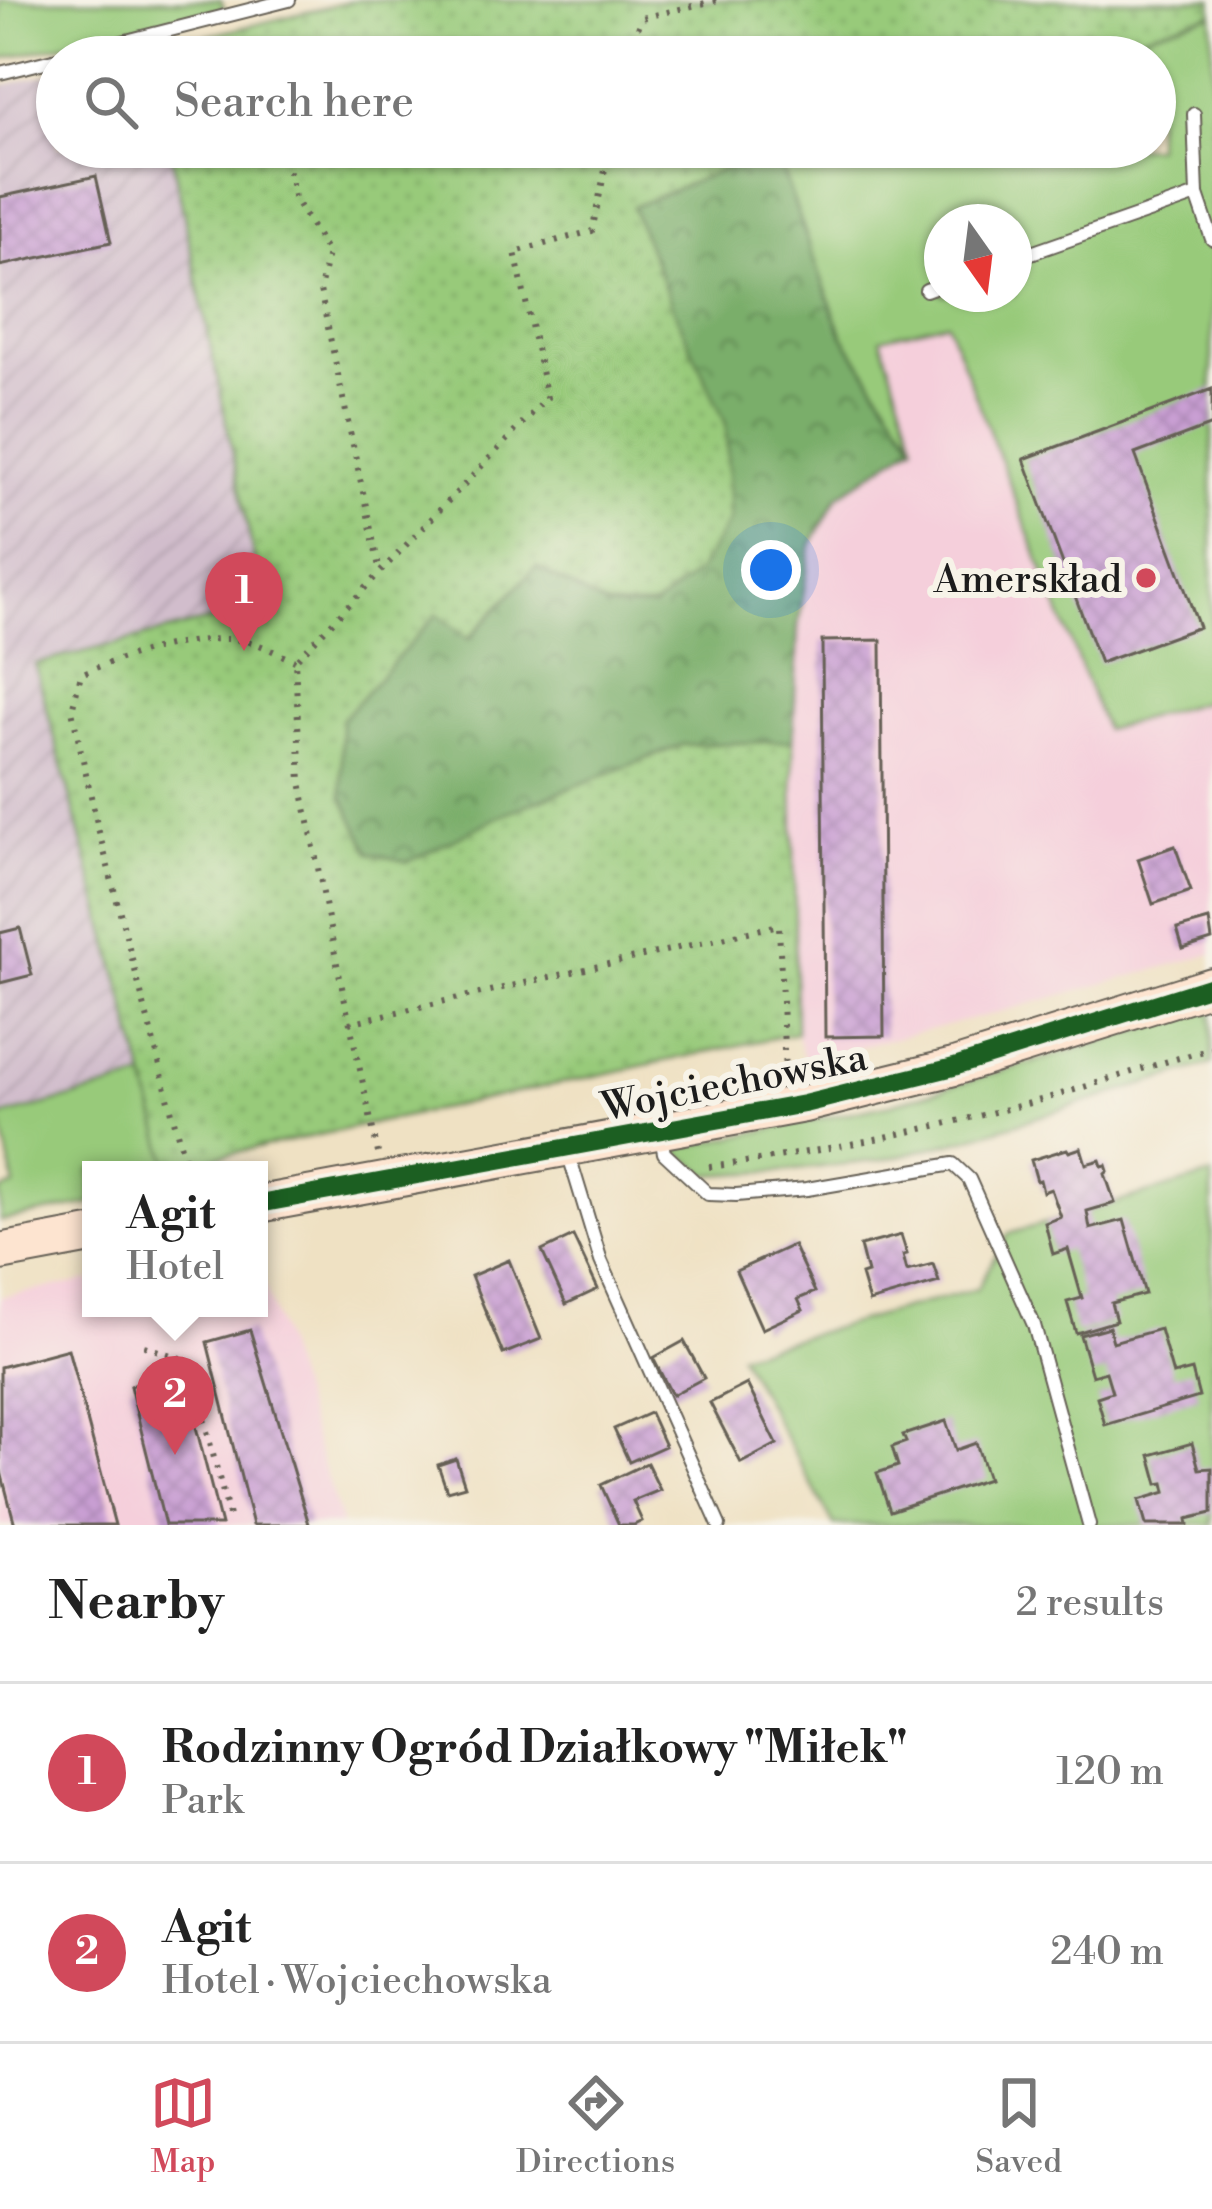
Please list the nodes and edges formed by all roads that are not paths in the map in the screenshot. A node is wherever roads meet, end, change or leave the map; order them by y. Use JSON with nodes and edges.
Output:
{"nodes":[{"id":1,"x":290,"y":0,"type":"edge"},
{"id":2,"x":147,"y":36,"type":"edge"},
{"id":3,"x":36,"y":64,"type":"edge"},
{"id":4,"x":0,"y":73,"type":"edge"},
{"id":5,"x":1193,"y":114,"type":"dead end"},
{"id":6,"x":1197,"y":195,"type":"junction"},
{"id":7,"x":1212,"y":239,"type":"edge"},
{"id":8,"x":1032,"y":253,"type":"edge"},
{"id":9,"x":1212,"y":986,"type":"edge"},
{"id":10,"x":659,"y":1131,"type":"junction"},
{"id":11,"x":567,"y":1148,"type":"junction"},
{"id":12,"x":268,"y":1202,"type":"edge"},
{"id":13,"x":82,"y":1237,"type":"edge"},
{"id":14,"x":0,"y":1252,"type":"edge"},
{"id":15,"x":719,"y":1525,"type":"edge"},
{"id":16,"x":1089,"y":1525,"type":"edge"}],
"edges":[{"from":1,"to":2,"type":"lane"},
{"from":3,"to":4,"type":"lane"},
{"from":5,"to":6,"type":"lane"},
{"from":6,"to":7,"type":"lane"},
{"from":6,"to":8,"type":"lane"},
{"from":9,"to":10,"type":"street","name":"Wojciechowska"},
{"from":10,"to":11,"type":"street","name":"Wojciechowska"},
{"from":10,"to":16,"type":"lane"},
{"from":11,"to":12,"type":"street","name":"Wojciechowska"},
{"from":11,"to":15,"type":"lane"},
{"from":13,"to":14,"type":"street"}]}
